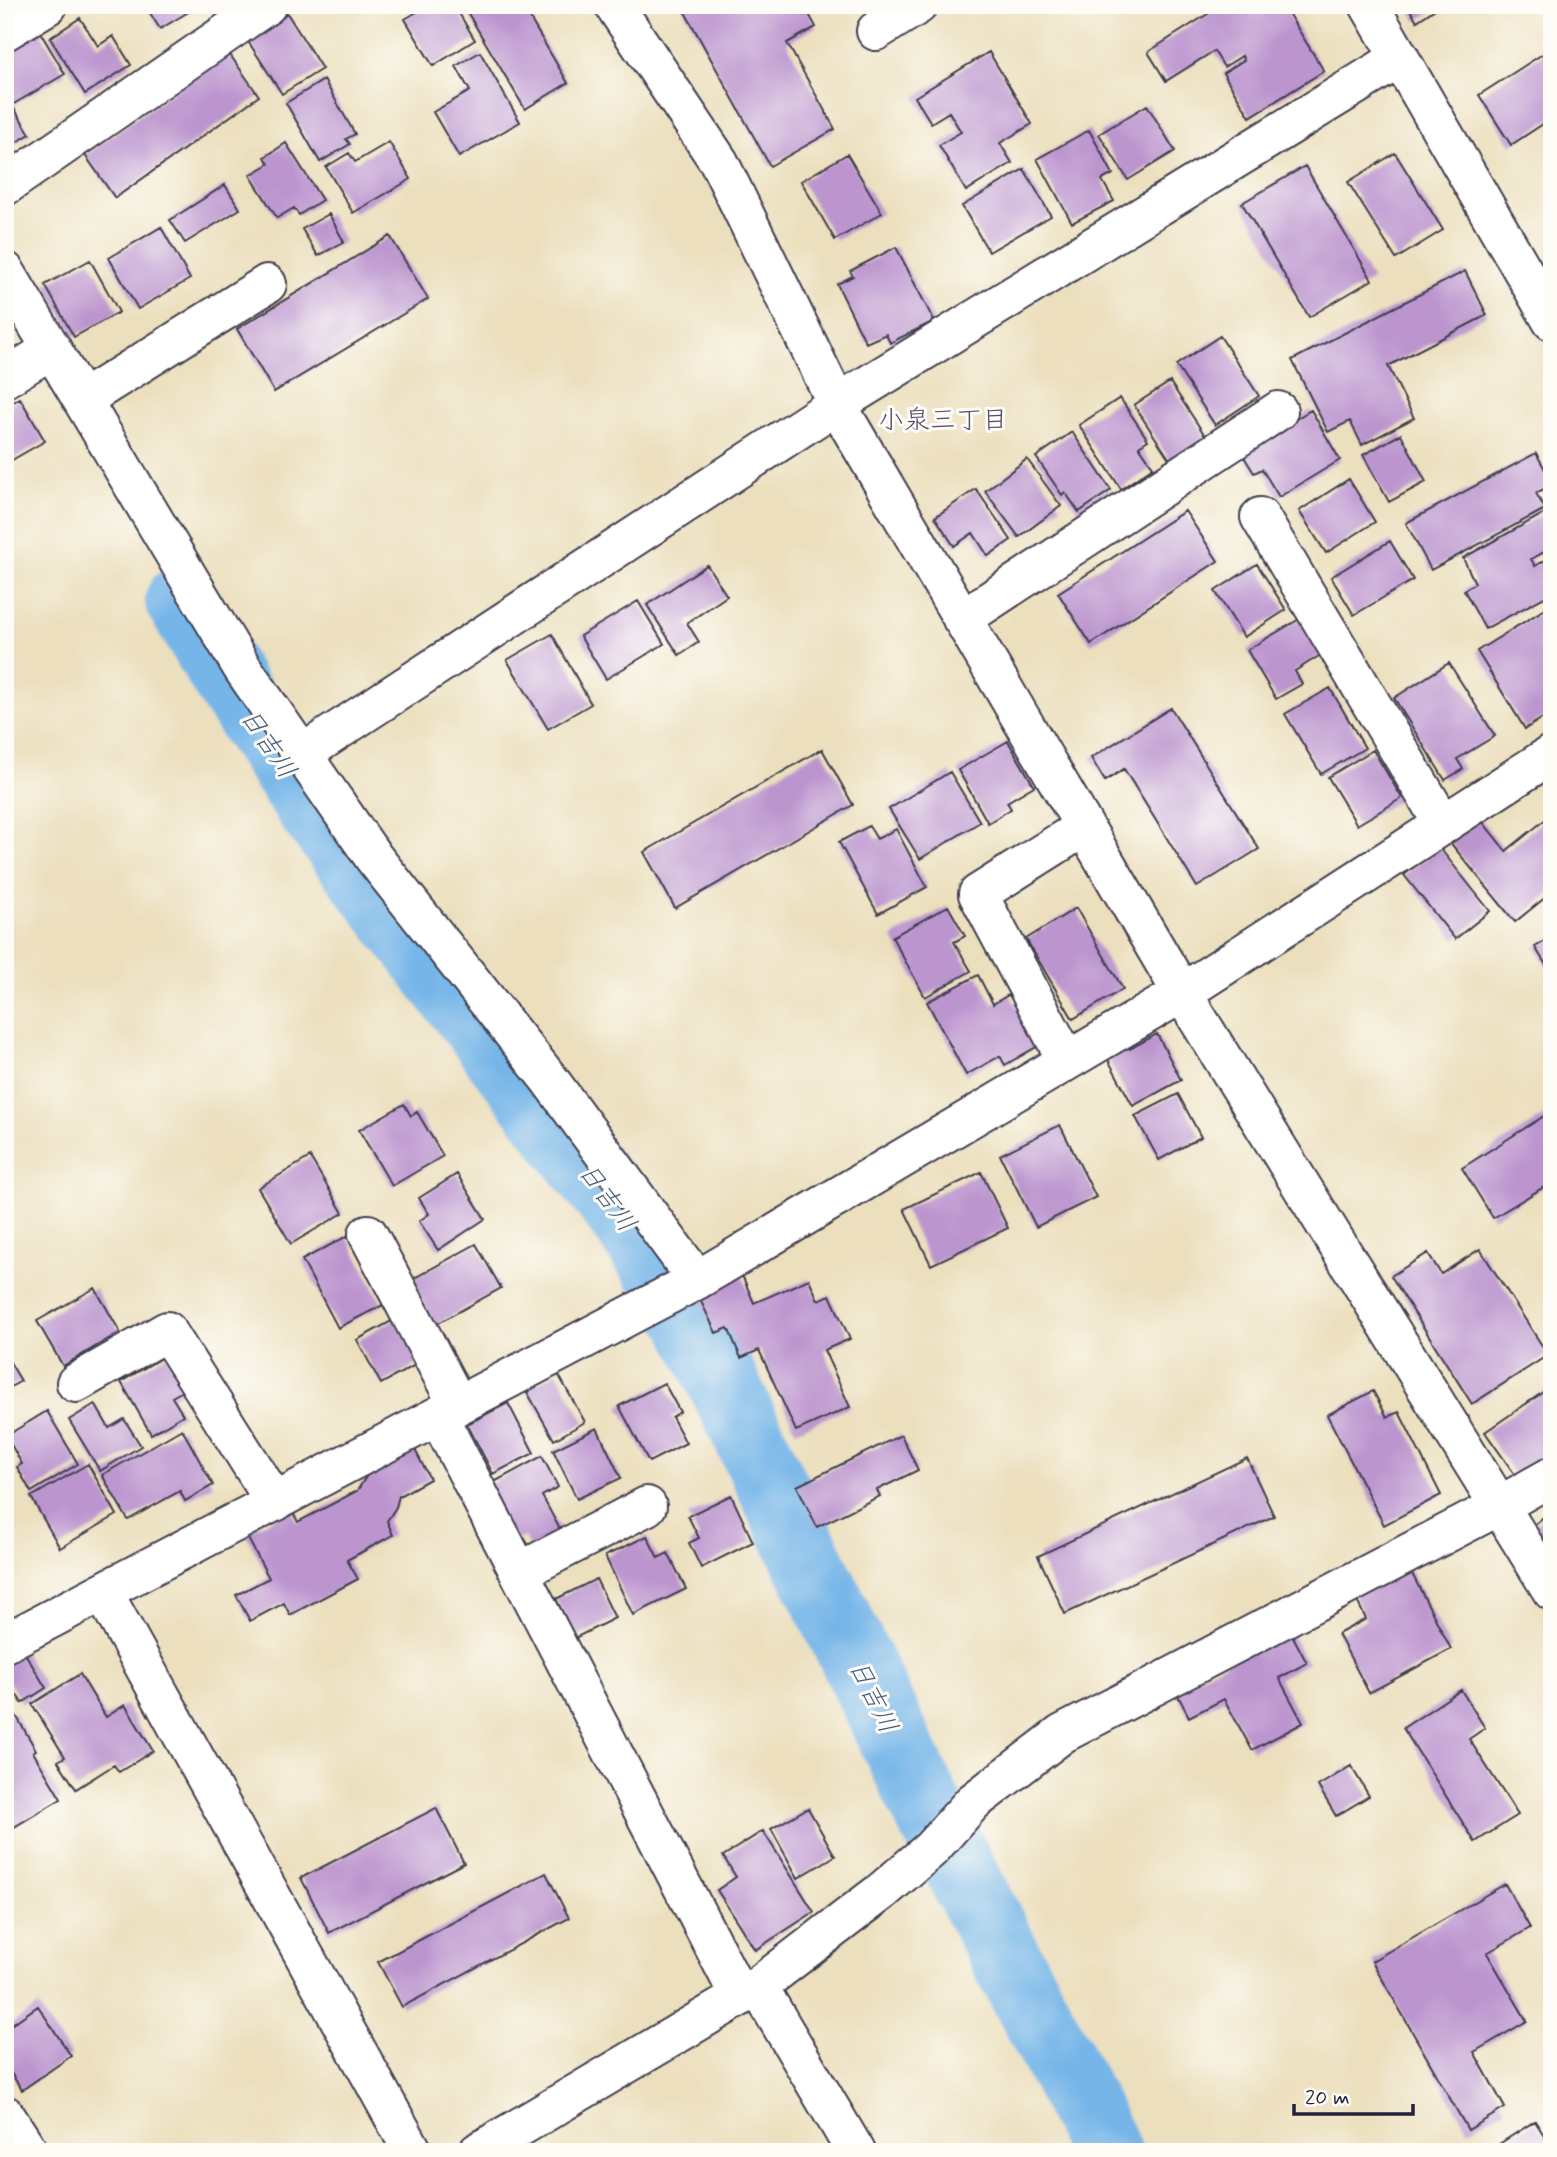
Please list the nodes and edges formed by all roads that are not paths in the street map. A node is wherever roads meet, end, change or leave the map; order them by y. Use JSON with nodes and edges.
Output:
{"nodes":[{"id":1,"x":48,"y":5,"type":"edge"},
{"id":2,"x":267,"y":5,"type":"edge"},
{"id":3,"x":614,"y":5,"type":"edge"},
{"id":4,"x":918,"y":5,"type":"edge"},
{"id":5,"x":1370,"y":5,"type":"edge"},
{"id":6,"x":5,"y":31,"type":"edge"},
{"id":7,"x":876,"y":31,"type":"dead end"},
{"id":8,"x":1400,"y":58,"type":"junction"},
{"id":9,"x":5,"y":187,"type":"edge"},
{"id":10,"x":5,"y":271,"type":"edge"},
{"id":11,"x":267,"y":284,"type":"dead end"},
{"id":12,"x":1552,"y":321,"type":"edge"},
{"id":13,"x":52,"y":349,"type":"junction"},
{"id":14,"x":5,"y":378,"type":"edge"},
{"id":15,"x":82,"y":400,"type":"junction"},
{"id":16,"x":837,"y":404,"type":"junction"},
{"id":17,"x":1278,"y":411,"type":"dead end"},
{"id":18,"x":1261,"y":517,"type":"dead end"},
{"id":19,"x":962,"y":619,"type":"junction"},
{"id":20,"x":302,"y":754,"type":"junction"},
{"id":21,"x":1552,"y":754,"type":"edge"},
{"id":22,"x":1443,"y":824,"type":"junction"},
{"id":23,"x":1084,"y":827,"type":"junction"},
{"id":24,"x":1182,"y":993,"type":"junction"},
{"id":25,"x":1067,"y":1061,"type":"junction"},
{"id":26,"x":368,"y":1234,"type":"dead end"},
{"id":27,"x":697,"y":1279,"type":"junction"},
{"id":28,"x":76,"y":1383,"type":"dead end"},
{"id":29,"x":448,"y":1411,"type":"junction"},
{"id":30,"x":1552,"y":1476,"type":"edge"},
{"id":31,"x":275,"y":1502,"type":"junction"},
{"id":32,"x":647,"y":1506,"type":"dead end"},
{"id":33,"x":1499,"y":1506,"type":"junction"},
{"id":34,"x":519,"y":1572,"type":"junction"},
{"id":35,"x":1552,"y":1591,"type":"edge"},
{"id":36,"x":103,"y":1592,"type":"junction"},
{"id":37,"x":5,"y":1643,"type":"edge"},
{"id":38,"x":749,"y":1991,"type":"junction"},
{"id":39,"x":5,"y":2115,"type":"edge"},
{"id":40,"x":29,"y":2152,"type":"edge"},
{"id":41,"x":413,"y":2152,"type":"edge"},
{"id":42,"x":478,"y":2152,"type":"edge"},
{"id":43,"x":856,"y":2152,"type":"edge"}],
"edges":[{"from":1,"to":6,"type":"street"},
{"from":2,"to":9,"type":"street"},
{"from":3,"to":16,"type":"street"},
{"from":4,"to":7,"type":"street"},
{"from":5,"to":8,"type":"street"},
{"from":8,"to":12,"type":"street"},
{"from":8,"to":16,"type":"street"},
{"from":10,"to":13,"type":"street"},
{"from":11,"to":15,"type":"street"},
{"from":13,"to":14,"type":"street"},
{"from":13,"to":15,"type":"street"},
{"from":15,"to":20,"type":"street"},
{"from":16,"to":19,"type":"street"},
{"from":16,"to":20,"type":"street"},
{"from":17,"to":19,"type":"street"},
{"from":18,"to":22,"type":"street"},
{"from":19,"to":23,"type":"street"},
{"from":20,"to":27,"type":"street"},
{"from":21,"to":22,"type":"street"},
{"from":22,"to":24,"type":"street"},
{"from":23,"to":24,"type":"street"},
{"from":23,"to":25,"type":"street"},
{"from":24,"to":25,"type":"street"},
{"from":24,"to":33,"type":"street"},
{"from":25,"to":27,"type":"street"},
{"from":26,"to":29,"type":"street"},
{"from":27,"to":29,"type":"street"},
{"from":28,"to":31,"type":"street"},
{"from":29,"to":31,"type":"street"},
{"from":29,"to":34,"type":"street"},
{"from":30,"to":33,"type":"street"},
{"from":31,"to":36,"type":"street"},
{"from":32,"to":34,"type":"street"},
{"from":33,"to":35,"type":"street"},
{"from":33,"to":38,"type":"street"},
{"from":34,"to":38,"type":"street"},
{"from":36,"to":37,"type":"street"},
{"from":36,"to":41,"type":"street"},
{"from":38,"to":42,"type":"street"},
{"from":38,"to":43,"type":"street"},
{"from":39,"to":40,"type":"street"}]}
